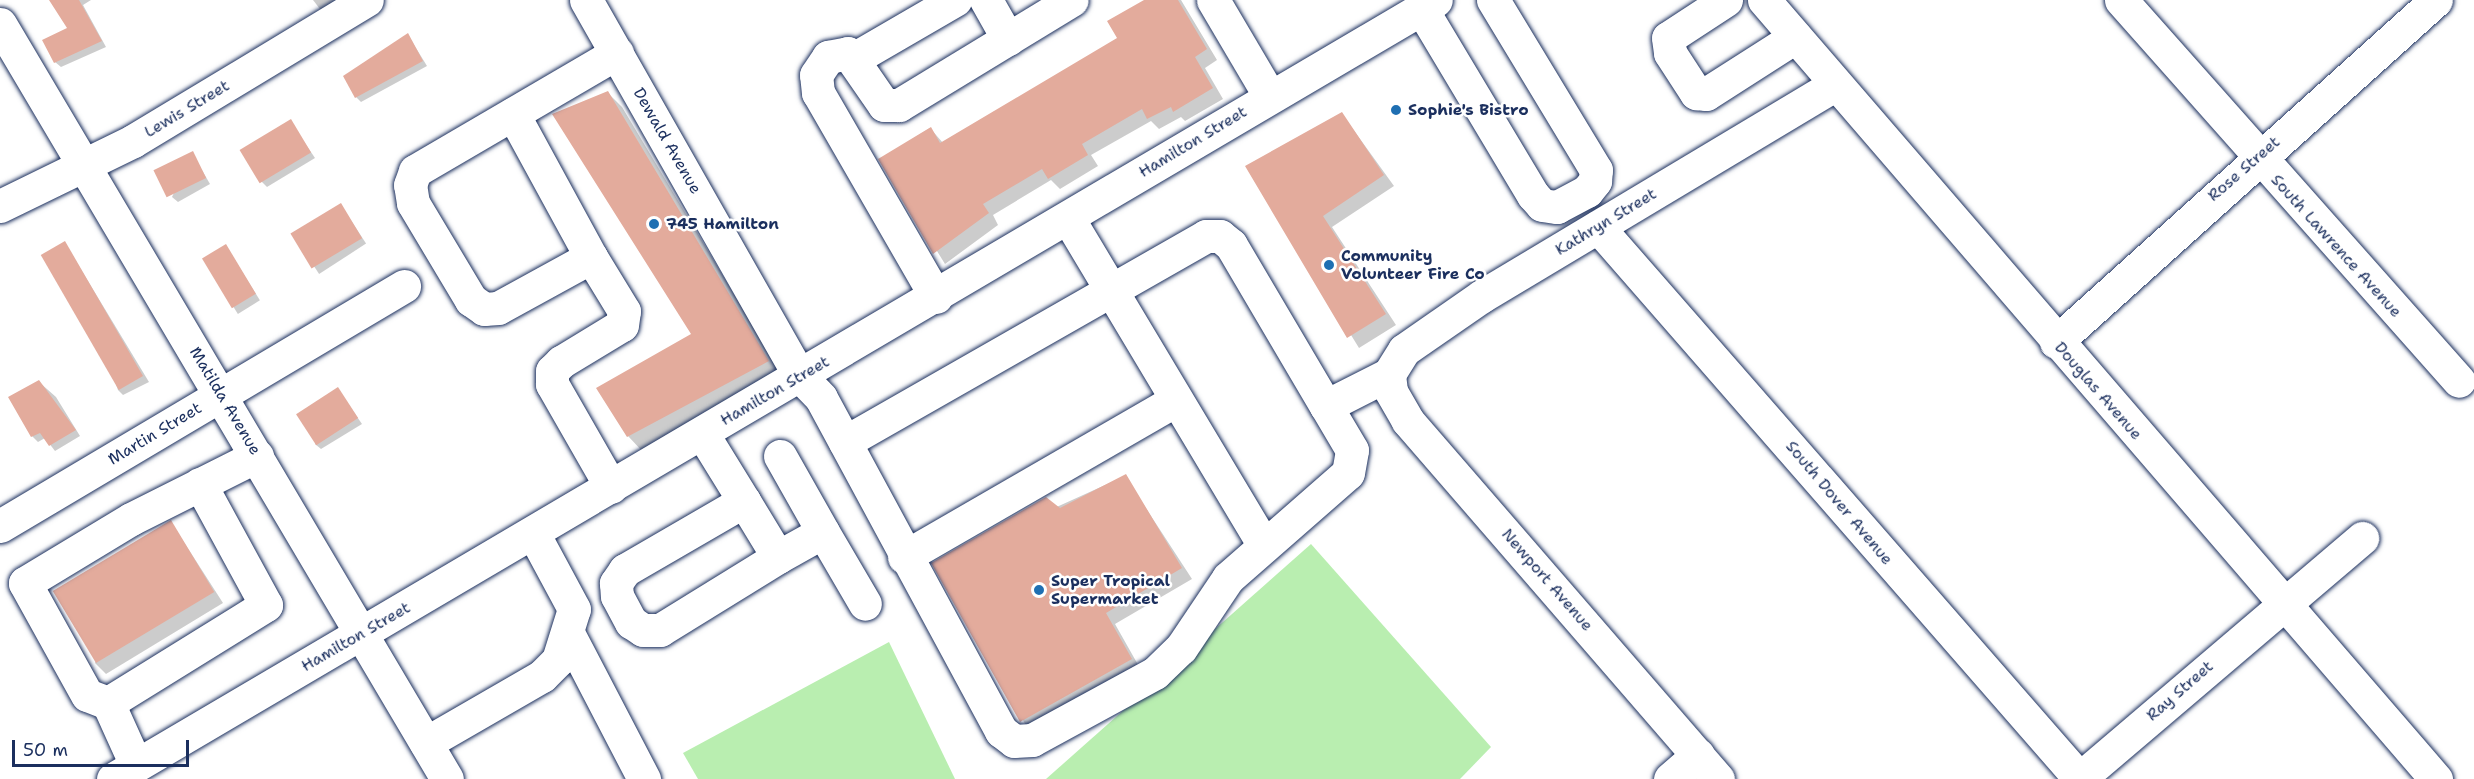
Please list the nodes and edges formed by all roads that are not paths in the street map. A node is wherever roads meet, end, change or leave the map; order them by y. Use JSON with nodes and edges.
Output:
{"nodes":[{"id":1,"x":368,"y":0,"type":"edge"},
{"id":2,"x":585,"y":0,"type":"edge"},
{"id":3,"x":955,"y":0,"type":"edge"},
{"id":4,"x":986,"y":0,"type":"edge"},
{"id":5,"x":1072,"y":0,"type":"edge"},
{"id":6,"x":1213,"y":0,"type":"edge"},
{"id":7,"x":1493,"y":0,"type":"edge"},
{"id":8,"x":1726,"y":0,"type":"edge"},
{"id":9,"x":1764,"y":0,"type":"edge"},
{"id":10,"x":2121,"y":0,"type":"edge"},
{"id":11,"x":2436,"y":0,"type":"edge"},
{"id":12,"x":1429,"y":4,"type":"edge"},
{"id":13,"x":0,"y":24,"type":"edge"},
{"id":14,"x":1795,"y":37,"type":"junction"},
{"id":15,"x":1008,"y":39,"type":"junction"},
{"id":16,"x":617,"y":53,"type":"junction"},
{"id":17,"x":855,"y":57,"type":"junction"},
{"id":18,"x":1835,"y":85,"type":"junction"},
{"id":19,"x":1269,"y":95,"type":"junction"},
{"id":20,"x":513,"y":114,"type":"junction"},
{"id":21,"x":2256,"y":158,"type":"junction"},
{"id":22,"x":82,"y":164,"type":"junction"},
{"id":23,"x":0,"y":206,"type":"edge"},
{"id":24,"x":1068,"y":218,"type":"junction"},
{"id":25,"x":1599,"y":227,"type":"junction"},
{"id":26,"x":591,"y":257,"type":"junction"},
{"id":27,"x":404,"y":286,"type":"dead end"},
{"id":28,"x":1110,"y":291,"type":"junction"},
{"id":29,"x":936,"y":297,"type":"junction"},
{"id":30,"x":2056,"y":342,"type":"junction"},
{"id":31,"x":1389,"y":374,"type":"junction"},
{"id":32,"x":801,"y":376,"type":"junction"},
{"id":33,"x":2459,"y":381,"type":"dead end"},
{"id":34,"x":221,"y":395,"type":"junction"},
{"id":35,"x":1176,"y":400,"type":"junction"},
{"id":36,"x":1326,"y":406,"type":"junction"},
{"id":37,"x":702,"y":434,"type":"junction"},
{"id":38,"x":845,"y":442,"type":"junction"},
{"id":39,"x":257,"y":456,"type":"junction"},
{"id":40,"x":780,"y":456,"type":"dead end"},
{"id":41,"x":200,"y":484,"type":"junction"},
{"id":42,"x":611,"y":488,"type":"junction"},
{"id":43,"x":744,"y":501,"type":"junction"},
{"id":44,"x":0,"y":526,"type":"edge"},
{"id":45,"x":823,"y":532,"type":"junction"},
{"id":46,"x":533,"y":534,"type":"junction"},
{"id":47,"x":2362,"y":538,"type":"dead end"},
{"id":48,"x":1263,"y":544,"type":"junction"},
{"id":49,"x":778,"y":557,"type":"junction"},
{"id":50,"x":904,"y":557,"type":"junction"},
{"id":51,"x":2281,"y":603,"type":"junction"},
{"id":52,"x":865,"y":604,"type":"dead end"},
{"id":53,"x":568,"y":633,"type":"junction"},
{"id":54,"x":362,"y":634,"type":"junction"},
{"id":55,"x":108,"y":703,"type":"junction"},
{"id":56,"x":426,"y":742,"type":"junction"},
{"id":57,"x":1708,"y":767,"type":"edge"},
{"id":58,"x":124,"y":772,"type":"edge"},
{"id":59,"x":447,"y":779,"type":"edge"},
{"id":60,"x":644,"y":779,"type":"edge"},
{"id":61,"x":1670,"y":779,"type":"edge"},
{"id":62,"x":2079,"y":779,"type":"edge"},
{"id":63,"x":2436,"y":779,"type":"edge"}],
"edges":[{"from":1,"to":22,"type":"street","name":"Lewis Street"},
{"from":2,"to":16,"type":"street","name":"Dewald Avenue"},
{"from":3,"to":17,"type":"street"},
{"from":4,"to":15,"type":"street"},
{"from":5,"to":15,"type":"street"},
{"from":6,"to":19,"type":"street"},
{"from":7,"to":12,"type":"street"},
{"from":8,"to":14,"type":"street"},
{"from":9,"to":14,"type":"street","name":"Douglas Avenue"},
{"from":10,"to":21,"type":"street","name":"South Lawrence Avenue"},
{"from":11,"to":21,"type":"street","name":"Rose Street"},
{"from":12,"to":19,"type":"street","name":"Hamilton Street"},
{"from":13,"to":22,"type":"street","name":"Matilda Avenue"},
{"from":14,"to":18,"type":"street","name":"Douglas Avenue"},
{"from":15,"to":17,"type":"street"},
{"from":16,"to":20,"type":"street"},
{"from":16,"to":32,"type":"street","name":"Dewald Avenue"},
{"from":17,"to":29,"type":"street"},
{"from":18,"to":25,"type":"street","name":"Kathryn Street"},
{"from":18,"to":30,"type":"street","name":"Douglas Avenue"},
{"from":19,"to":24,"type":"street","name":"Hamilton Street"},
{"from":20,"to":26,"type":"street"},
{"from":20,"to":26,"type":"street"},
{"from":21,"to":30,"type":"street","name":"Rose Street"},
{"from":21,"to":33,"type":"street","name":"South Lawrence Avenue"},
{"from":22,"to":23,"type":"street","name":"Lewis Street"},
{"from":22,"to":34,"type":"street","name":"Matilda Avenue"},
{"from":24,"to":28,"type":"street"},
{"from":24,"to":29,"type":"street","name":"Hamilton Street"},
{"from":25,"to":31,"type":"street","name":"Kathryn Street"},
{"from":25,"to":62,"type":"street","name":"South Dover Avenue"},
{"from":26,"to":42,"type":"street"},
{"from":27,"to":34,"type":"street","name":"Martin Street"},
{"from":28,"to":35,"type":"street"},
{"from":28,"to":36,"type":"street"},
{"from":28,"to":38,"type":"street"},
{"from":29,"to":32,"type":"street","name":"Hamilton Street"},
{"from":30,"to":51,"type":"street","name":"Douglas Avenue"},
{"from":31,"to":36,"type":"street"},
{"from":31,"to":57,"type":"street","name":"Newport Avenue"},
{"from":32,"to":37,"type":"street","name":"Hamilton Street"},
{"from":32,"to":38,"type":"street","name":"Dewald Avenue"},
{"from":34,"to":39,"type":"street","name":"Matilda Avenue"},
{"from":34,"to":44,"type":"street","name":"Martin Street"},
{"from":35,"to":48,"type":"street"},
{"from":35,"to":50,"type":"street"},
{"from":36,"to":48,"type":"street","name":"Dewald Avenue"},
{"from":37,"to":42,"type":"street","name":"Hamilton Street"},
{"from":37,"to":43,"type":"street"},
{"from":38,"to":50,"type":"street","name":"Dewald Avenue"},
{"from":39,"to":41,"type":"street"},
{"from":39,"to":54,"type":"street","name":"Matilda Avenue"},
{"from":40,"to":45,"type":"street"},
{"from":41,"to":55,"type":"street"},
{"from":41,"to":55,"type":"street"},
{"from":42,"to":46,"type":"street","name":"Hamilton Street"},
{"from":43,"to":49,"type":"street"},
{"from":43,"to":49,"type":"street"},
{"from":45,"to":49,"type":"street"},
{"from":45,"to":52,"type":"street"},
{"from":46,"to":53,"type":"street"},
{"from":46,"to":54,"type":"street","name":"Hamilton Street"},
{"from":47,"to":51,"type":"street","name":"Ray Street"},
{"from":48,"to":50,"type":"street","name":"Dewald Avenue"},
{"from":51,"to":62,"type":"street","name":"Ray Street"},
{"from":51,"to":63,"type":"street","name":"Douglas Avenue"},
{"from":53,"to":56,"type":"street"},
{"from":53,"to":60,"type":"street"},
{"from":54,"to":56,"type":"street","name":"Matilda Avenue"},
{"from":54,"to":58,"type":"street","name":"Hamilton Street"},
{"from":55,"to":58,"type":"street"},
{"from":56,"to":59,"type":"street","name":"Matilda Avenue"},
{"from":57,"to":61,"type":"street"}]}
